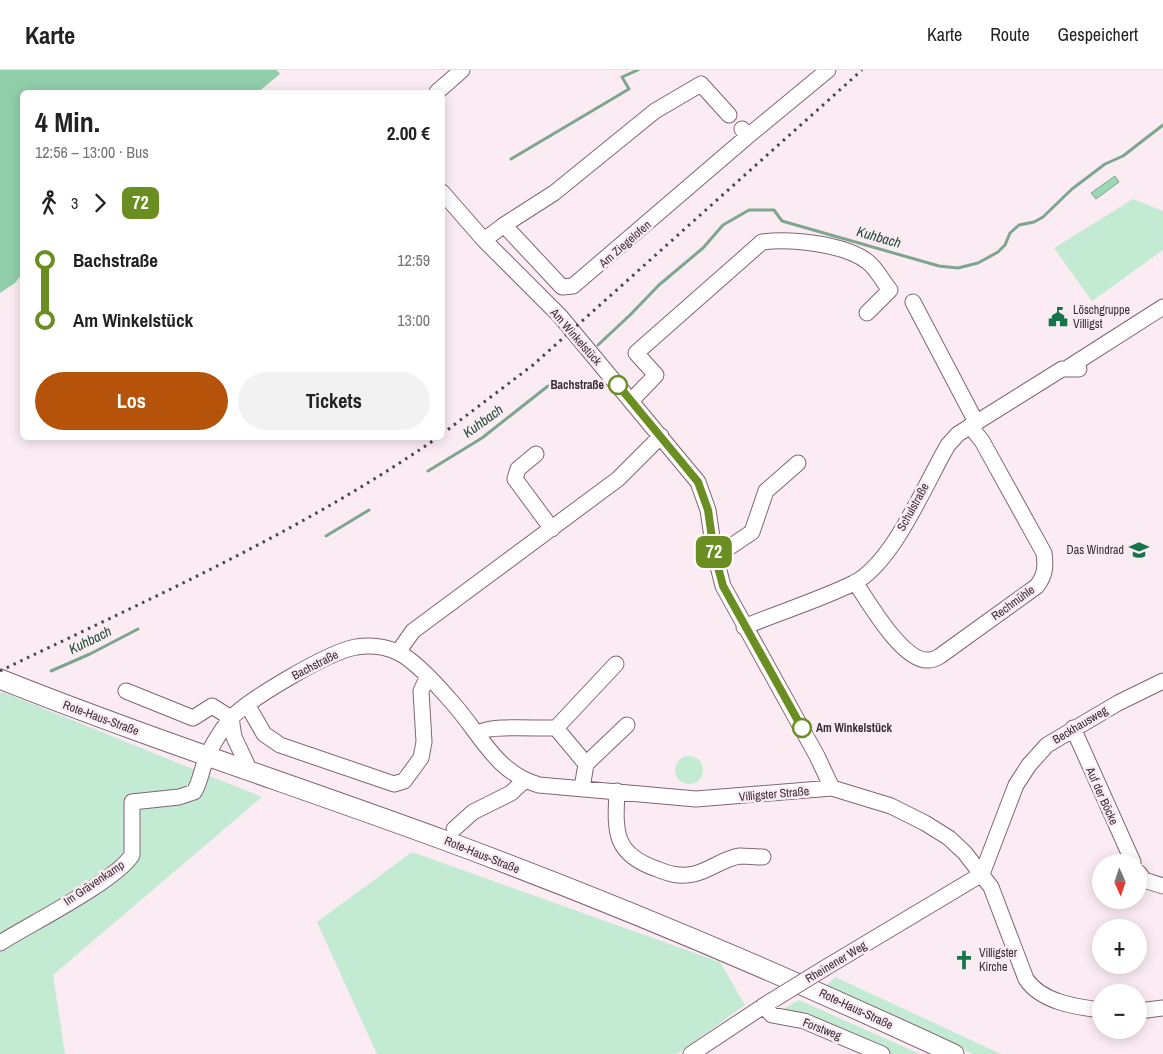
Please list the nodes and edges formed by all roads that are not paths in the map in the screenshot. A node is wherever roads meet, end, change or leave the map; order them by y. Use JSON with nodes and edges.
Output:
{"nodes":[{"id":1,"x":462,"y":70,"type":"edge"},
{"id":2,"x":828,"y":70,"type":"edge"},
{"id":3,"x":439,"y":90,"type":"edge"},
{"id":4,"x":729,"y":115,"type":"dead end"},
{"id":5,"x":445,"y":195,"type":"edge"},
{"id":6,"x":504,"y":224,"type":"junction"},
{"id":7,"x":484,"y":240,"type":"junction"},
{"id":8,"x":913,"y":302,"type":"dead end"},
{"id":9,"x":1163,"y":307,"type":"edge"},
{"id":10,"x":867,"y":313,"type":"dead end"},
{"id":11,"x":631,"y":401,"type":"junction"},
{"id":12,"x":973,"y":424,"type":"junction"},
{"id":13,"x":661,"y":436,"type":"junction"},
{"id":14,"x":536,"y":454,"type":"dead end"},
{"id":15,"x":798,"y":463,"type":"dead end"},
{"id":16,"x":552,"y":529,"type":"junction"},
{"id":17,"x":715,"y":558,"type":"junction"},
{"id":18,"x":855,"y":582,"type":"junction"},
{"id":19,"x":744,"y":627,"type":"junction"},
{"id":20,"x":398,"y":652,"type":"junction"},
{"id":21,"x":616,"y":664,"type":"dead end"},
{"id":22,"x":427,"y":678,"type":"junction"},
{"id":23,"x":0,"y":679,"type":"edge"},
{"id":24,"x":1163,"y":681,"type":"edge"},
{"id":25,"x":126,"y":691,"type":"dead end"},
{"id":26,"x":248,"y":706,"type":"junction"},
{"id":27,"x":231,"y":718,"type":"junction"},
{"id":28,"x":627,"y":725,"type":"dead end"},
{"id":29,"x":556,"y":728,"type":"junction"},
{"id":30,"x":1073,"y":728,"type":"junction"},
{"id":31,"x":478,"y":734,"type":"junction"},
{"id":32,"x":207,"y":758,"type":"junction"},
{"id":33,"x":586,"y":764,"type":"junction"},
{"id":34,"x":250,"y":771,"type":"junction"},
{"id":35,"x":524,"y":781,"type":"junction"},
{"id":36,"x":582,"y":788,"type":"junction"},
{"id":37,"x":832,"y":788,"type":"junction"},
{"id":38,"x":617,"y":791,"type":"junction"},
{"id":39,"x":454,"y":829,"type":"dead end"},
{"id":40,"x":1129,"y":854,"type":"edge"},
{"id":41,"x":763,"y":858,"type":"dead end"},
{"id":42,"x":982,"y":874,"type":"junction"},
{"id":43,"x":1148,"y":881,"type":"edge"},
{"id":44,"x":1163,"y":886,"type":"edge"},
{"id":45,"x":0,"y":943,"type":"edge"},
{"id":46,"x":768,"y":1003,"type":"junction"},
{"id":47,"x":1163,"y":1008,"type":"edge"},
{"id":48,"x":1092,"y":1009,"type":"edge"},
{"id":49,"x":1147,"y":1010,"type":"edge"},
{"id":50,"x":691,"y":1054,"type":"edge"},
{"id":51,"x":882,"y":1054,"type":"edge"},
{"id":52,"x":954,"y":1054,"type":"edge"}],
"edges":[{"from":1,"to":3,"type":"street"},
{"from":2,"to":6,"type":"street","name":"Am Ziegelofen"},
{"from":4,"to":6,"type":"street"},
{"from":5,"to":7,"type":"street","name":"Am Winkelstück"},
{"from":6,"to":7,"type":"street"},
{"from":7,"to":11,"type":"street","name":"Am Winkelstück"},
{"from":8,"to":12,"type":"street"},
{"from":9,"to":12,"type":"street","name":"Schulstraße"},
{"from":10,"to":11,"type":"street"},
{"from":11,"to":13,"type":"street","name":"Am Winkelstück"},
{"from":12,"to":18,"type":"street","name":"Schulstraße"},
{"from":12,"to":18,"type":"street","name":"Rechmühle"},
{"from":13,"to":16,"type":"street"},
{"from":13,"to":17,"type":"street","name":"Am Winkelstück"},
{"from":14,"to":16,"type":"street"},
{"from":15,"to":17,"type":"street"},
{"from":16,"to":20,"type":"street"},
{"from":17,"to":19,"type":"street","name":"Am Winkelstück"},
{"from":18,"to":19,"type":"street","name":"Schulstraße"},
{"from":19,"to":37,"type":"street","name":"Am Winkelstück"},
{"from":20,"to":22,"type":"street","name":"Villigster Straße"},
{"from":20,"to":26,"type":"street","name":"Bachstraße"},
{"from":21,"to":29,"type":"street"},
{"from":22,"to":26,"type":"street"},
{"from":22,"to":31,"type":"street","name":"Villigster Straße"},
{"from":23,"to":32,"type":"main road","name":"Rote-Haus-Straße"},
{"from":24,"to":30,"type":"street","name":"Beckhausweg"},
{"from":25,"to":27,"type":"street"},
{"from":26,"to":27,"type":"street","name":"Bachstraße"},
{"from":27,"to":32,"type":"street","name":"Bachstraße"},
{"from":27,"to":34,"type":"street"},
{"from":28,"to":33,"type":"street"},
{"from":29,"to":31,"type":"street"},
{"from":29,"to":33,"type":"street"},
{"from":30,"to":40,"type":"street","name":"Auf der Böcke"},
{"from":30,"to":42,"type":"street","name":"Beckhausweg"},
{"from":31,"to":35,"type":"street","name":"Villigster Straße"},
{"from":32,"to":34,"type":"main road","name":"Rote-Haus-Straße"},
{"from":32,"to":45,"type":"street","name":"Im Grävenkamp"},
{"from":33,"to":36,"type":"street"},
{"from":34,"to":52,"type":"main road","name":"Rote-Haus-Straße"},
{"from":35,"to":36,"type":"street","name":"Villigster Straße"},
{"from":35,"to":39,"type":"street"},
{"from":36,"to":38,"type":"street","name":"Villigster Straße"},
{"from":37,"to":38,"type":"street","name":"Villigster Straße"},
{"from":37,"to":42,"type":"street","name":"Villigster Straße"},
{"from":38,"to":41,"type":"street"},
{"from":42,"to":46,"type":"street","name":"Rheinener Weg","bridge":true},
{"from":42,"to":48,"type":"street","name":"Villigster Straße"},
{"from":43,"to":44,"type":"street"},
{"from":46,"to":50,"type":"street","name":"Rheinener Weg"},
{"from":46,"to":51,"type":"street","name":"Forstweg"},
{"from":47,"to":49,"type":"street"}]}
